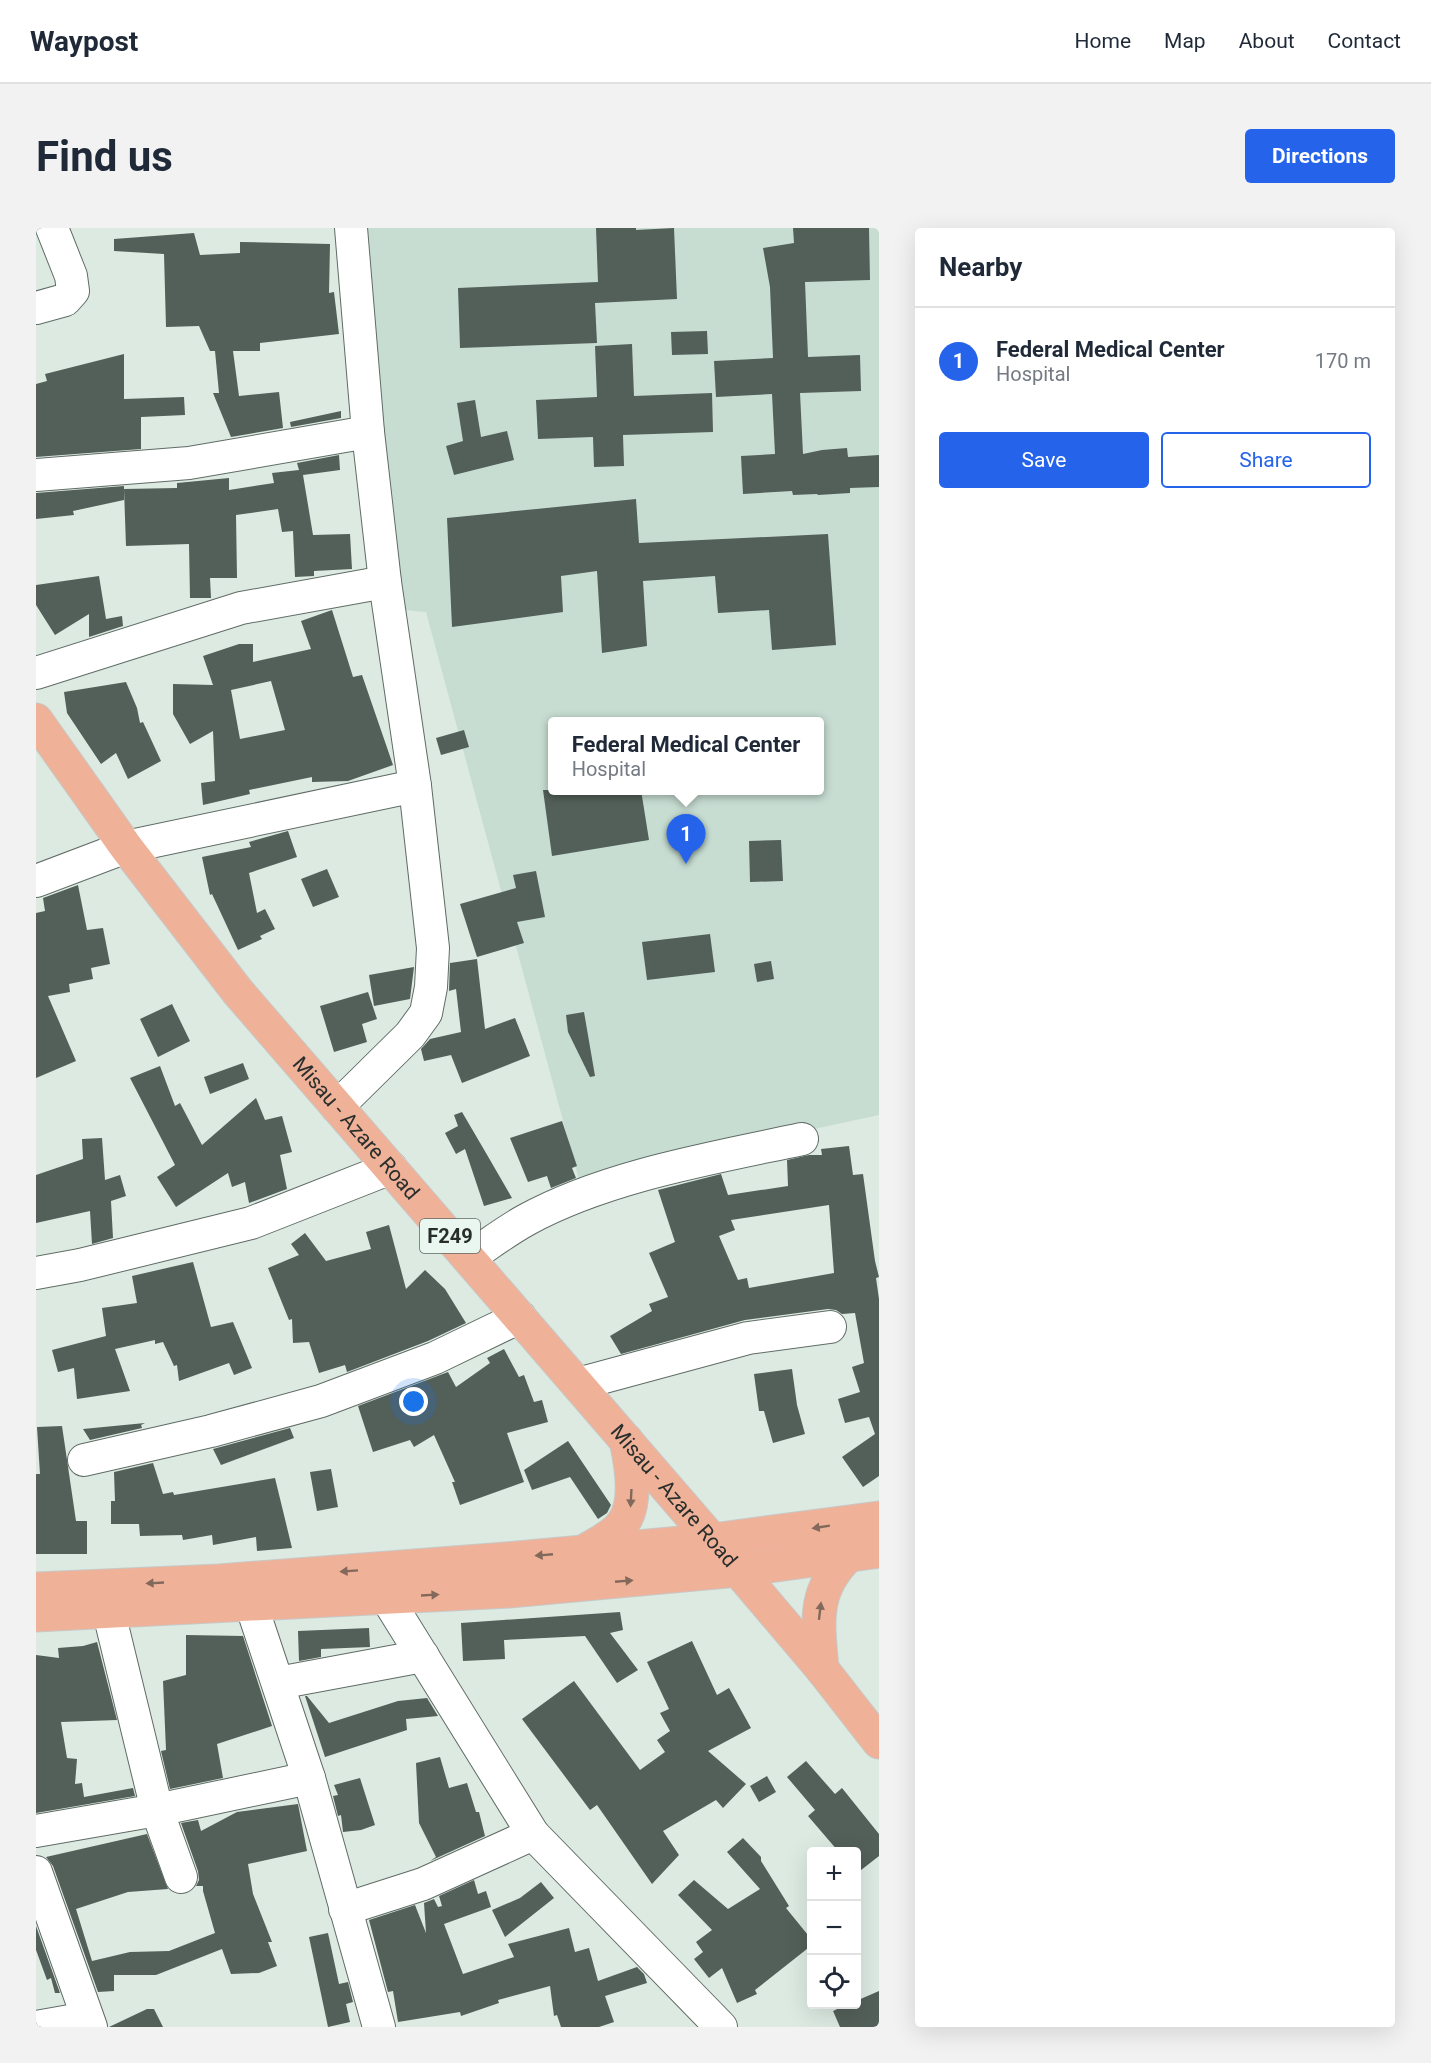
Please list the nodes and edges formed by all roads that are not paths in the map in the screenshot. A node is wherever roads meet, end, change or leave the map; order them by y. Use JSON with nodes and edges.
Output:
{"nodes":[{"id":1,"x":52,"y":228,"type":"edge"},
{"id":2,"x":351,"y":228,"type":"edge"},
{"id":3,"x":36,"y":308,"type":"edge"},
{"id":4,"x":368,"y":432,"type":"junction"},
{"id":5,"x":36,"y":475,"type":"edge"},
{"id":6,"x":385,"y":582,"type":"junction"},
{"id":7,"x":36,"y":673,"type":"edge"},
{"id":8,"x":36,"y":720,"type":"edge"},
{"id":9,"x":415,"y":786,"type":"junction"},
{"id":10,"x":126,"y":847,"type":"junction"},
{"id":11,"x":36,"y":881,"type":"edge"},
{"id":12,"x":337,"y":1107,"type":"junction"},
{"id":13,"x":802,"y":1138,"type":"dead end"},
{"id":14,"x":390,"y":1168,"type":"junction"},
{"id":15,"x":468,"y":1258,"type":"junction"},
{"id":16,"x":36,"y":1273,"type":"edge"},
{"id":17,"x":520,"y":1317,"type":"junction"},
{"id":18,"x":830,"y":1327,"type":"dead end"},
{"id":19,"x":578,"y":1384,"type":"junction"},
{"id":20,"x":626,"y":1440,"type":"junction"},
{"id":21,"x":84,"y":1460,"type":"dead end"},
{"id":22,"x":879,"y":1518,"type":"edge"},
{"id":23,"x":713,"y":1540,"type":"junction"},
{"id":24,"x":584,"y":1551,"type":"junction"},
{"id":25,"x":864,"y":1554,"type":"edge"},
{"id":26,"x":738,"y":1570,"type":"junction"},
{"id":27,"x":36,"y":1589,"type":"edge"},
{"id":28,"x":386,"y":1597,"type":"junction"},
{"id":29,"x":251,"y":1604,"type":"junction"},
{"id":30,"x":109,"y":1613,"type":"junction"},
{"id":31,"x":36,"y":1615,"type":"edge"},
{"id":32,"x":423,"y":1656,"type":"junction"},
{"id":33,"x":822,"y":1669,"type":"junction"},
{"id":34,"x":278,"y":1683,"type":"junction"},
{"id":35,"x":879,"y":1742,"type":"edge"},
{"id":36,"x":309,"y":1778,"type":"junction"},
{"id":37,"x":157,"y":1810,"type":"junction"},
{"id":38,"x":36,"y":1831,"type":"edge"},
{"id":39,"x":533,"y":1834,"type":"junction"},
{"id":40,"x":36,"y":1872,"type":"edge"},
{"id":41,"x":181,"y":1877,"type":"dead end"},
{"id":42,"x":345,"y":1909,"type":"junction"},
{"id":43,"x":89,"y":2023,"type":"edge"},
{"id":44,"x":36,"y":2027,"type":"edge"},
{"id":45,"x":379,"y":2027,"type":"edge"},
{"id":46,"x":721,"y":2027,"type":"edge"}],
"edges":[{"from":1,"to":3,"type":"street"},
{"from":2,"to":4,"type":"street"},
{"from":4,"to":5,"type":"street"},
{"from":4,"to":6,"type":"street"},
{"from":6,"to":7,"type":"street"},
{"from":6,"to":9,"type":"street"},
{"from":8,"to":10,"type":"main road","name":"Misau - Azare Road","number":"F249"},
{"from":9,"to":10,"type":"street"},
{"from":9,"to":12,"type":"street"},
{"from":10,"to":11,"type":"street"},
{"from":10,"to":12,"type":"main road","name":"Misau - Azare Road","number":"F249"},
{"from":12,"to":14,"type":"main road","name":"Misau - Azare Road","number":"F249"},
{"from":13,"to":15,"type":"street"},
{"from":14,"to":15,"type":"main road","name":"Misau - Azare Road","number":"F249"},
{"from":14,"to":16,"type":"street"},
{"from":15,"to":17,"type":"main road","name":"Misau - Azare Road","number":"F249"},
{"from":17,"to":19,"type":"main road","name":"Misau - Azare Road","number":"F249"},
{"from":17,"to":21,"type":"street"},
{"from":18,"to":19,"type":"street"},
{"from":19,"to":20,"type":"main road","name":"Misau - Azare Road","number":"F249"},
{"from":20,"to":23,"type":"main road","name":"Misau - Azare Road","number":"F249"},
{"from":20,"to":24,"type":"main road","one_way":true},
{"from":22,"to":23,"type":"main road","one_way":true},
{"from":23,"to":24,"type":"main road"},
{"from":23,"to":26,"type":"main road","name":"Misau - Azare Road","number":"F249"},
{"from":24,"to":27,"type":"main road","one_way":true},
{"from":25,"to":26,"type":"main road"},
{"from":33,"to":25,"type":"main road","one_way":true},
{"from":28,"to":26,"type":"main road","one_way":true},
{"from":26,"to":33,"type":"main road","name":"Misau - Azare Road","number":"F249"},
{"from":28,"to":29,"type":"main road"},
{"from":28,"to":32,"type":"street"},
{"from":29,"to":30,"type":"main road"},
{"from":29,"to":34,"type":"street"},
{"from":30,"to":31,"type":"main road"},
{"from":30,"to":37,"type":"street"},
{"from":32,"to":34,"type":"street"},
{"from":32,"to":39,"type":"street"},
{"from":33,"to":35,"type":"main road","name":"Misau - Azare Road","number":"F249"},
{"from":34,"to":36,"type":"street"},
{"from":36,"to":37,"type":"street"},
{"from":36,"to":42,"type":"street"},
{"from":37,"to":38,"type":"street"},
{"from":37,"to":41,"type":"street"},
{"from":39,"to":42,"type":"street"},
{"from":39,"to":46,"type":"street"},
{"from":40,"to":43,"type":"street"},
{"from":42,"to":45,"type":"street"},
{"from":43,"to":44,"type":"street"}]}
